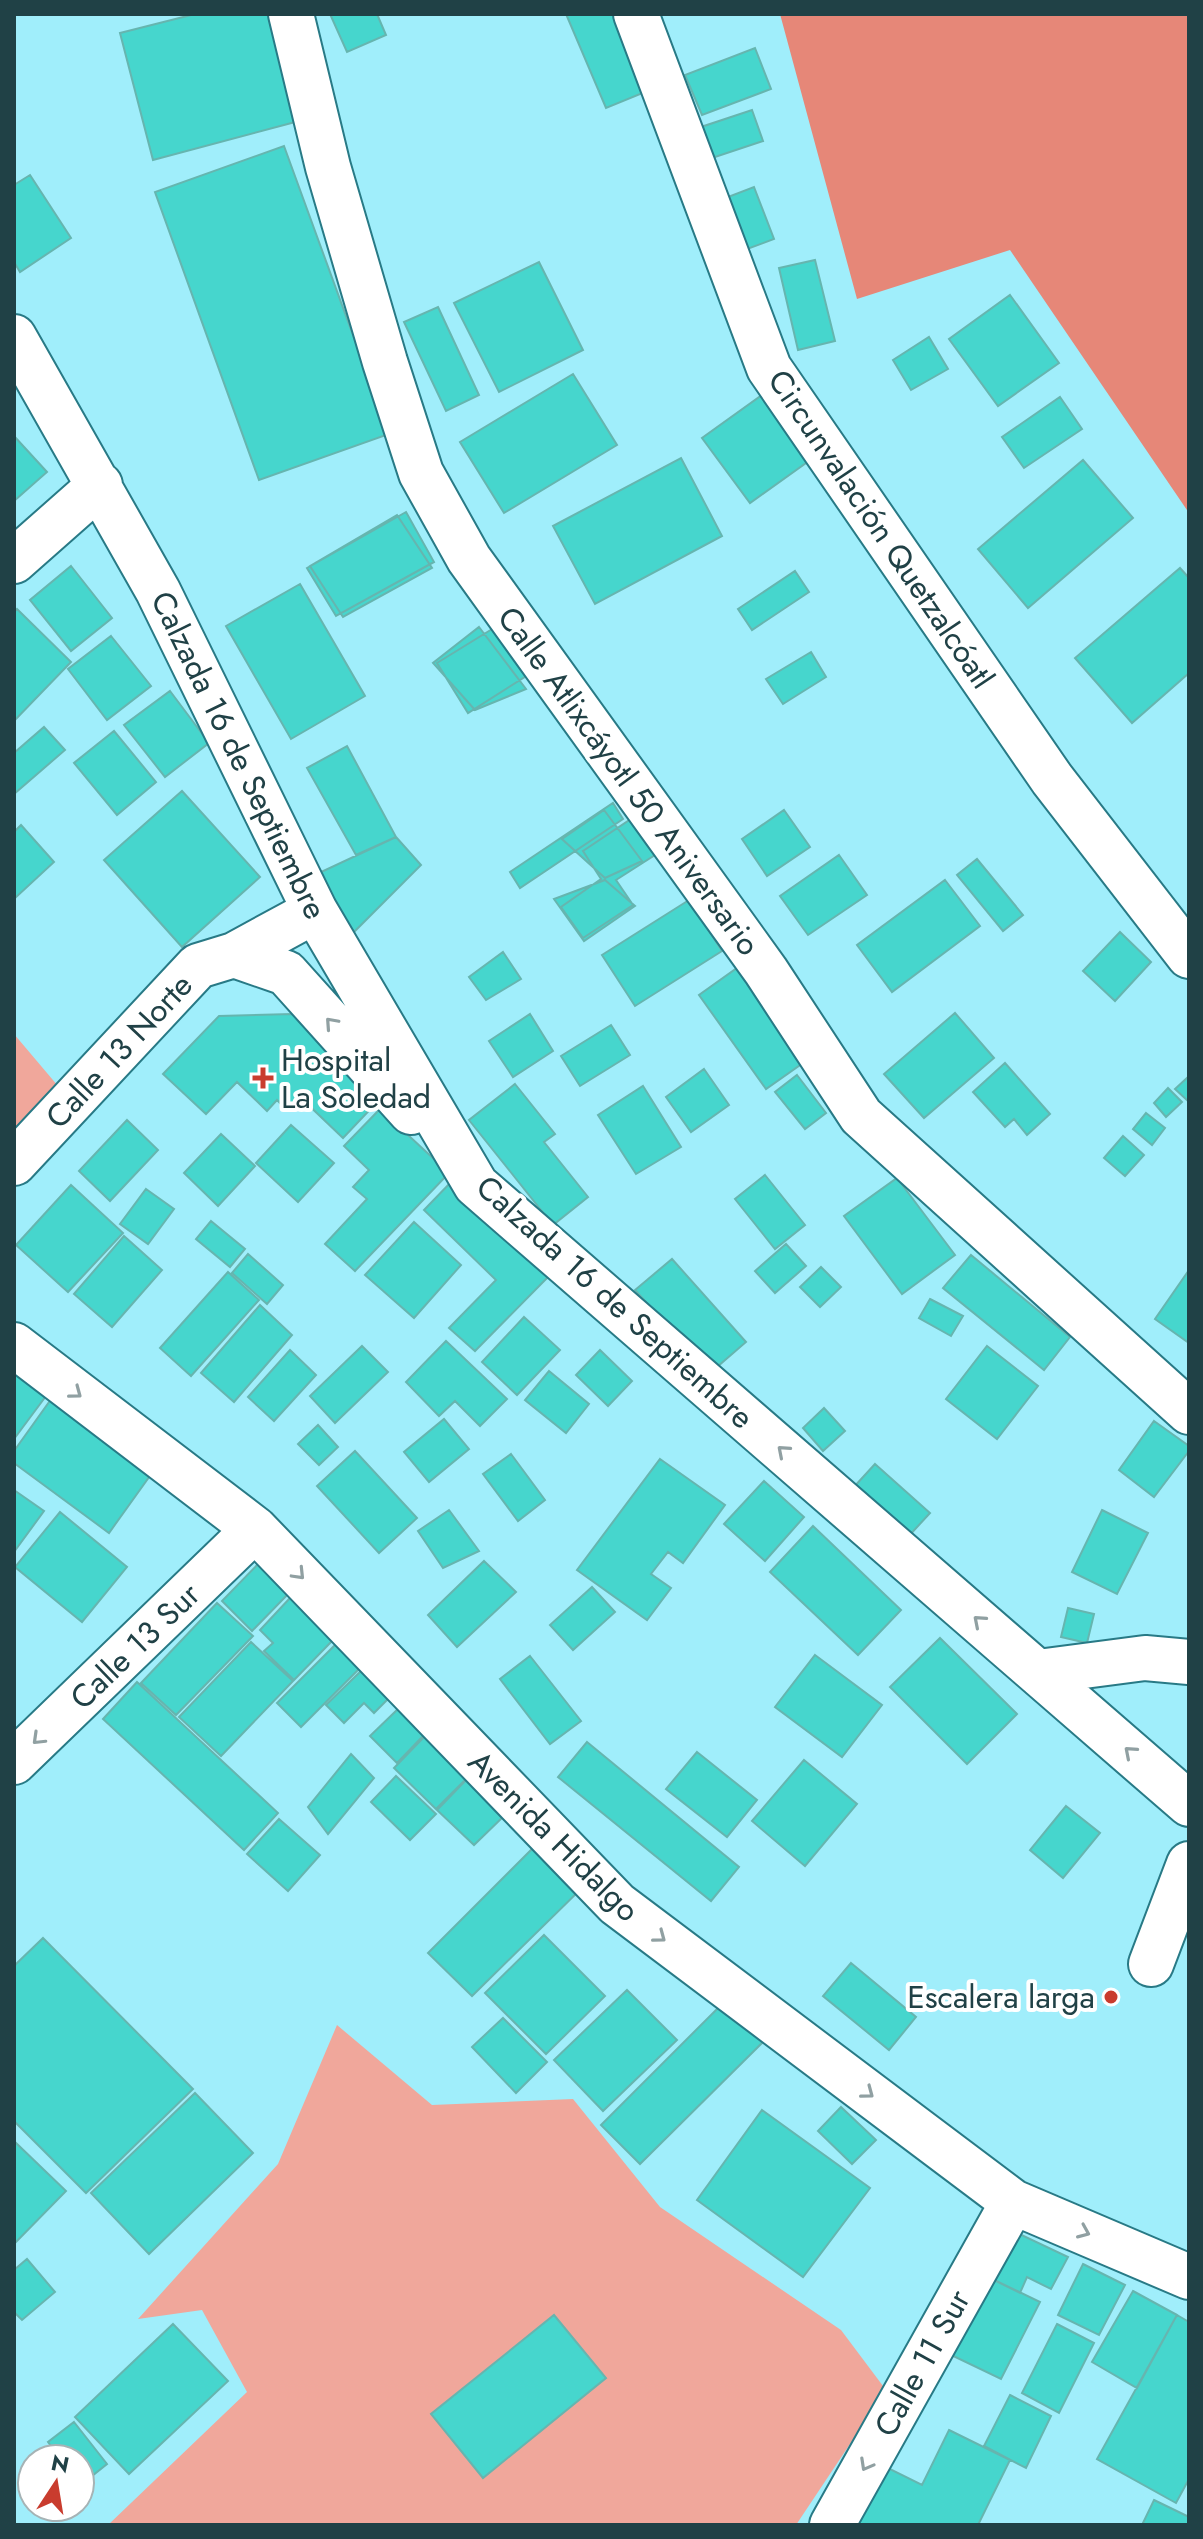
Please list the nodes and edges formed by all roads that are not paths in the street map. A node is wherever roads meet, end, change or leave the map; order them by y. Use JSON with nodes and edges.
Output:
{"nodes":[{"id":1,"x":291,"y":14,"type":"edge"},
{"id":2,"x":636,"y":14,"type":"edge"},
{"id":3,"x":14,"y":337,"type":"edge"},
{"id":4,"x":100,"y":485,"type":"junction"},
{"id":5,"x":14,"y":561,"type":"edge"},
{"id":6,"x":315,"y":911,"type":"junction"},
{"id":7,"x":234,"y":955,"type":"junction"},
{"id":8,"x":1189,"y":956,"type":"edge"},
{"id":9,"x":14,"y":1163,"type":"edge"},
{"id":10,"x":476,"y":1185,"type":"junction"},
{"id":11,"x":14,"y":1345,"type":"edge"},
{"id":12,"x":1189,"y":1412,"type":"edge"},
{"id":13,"x":255,"y":1529,"type":"junction"},
{"id":14,"x":1189,"y":1662,"type":"edge"},
{"id":15,"x":1038,"y":1672,"type":"junction"},
{"id":16,"x":14,"y":1762,"type":"edge"},
{"id":17,"x":1189,"y":1804,"type":"edge"},
{"id":18,"x":1189,"y":1864,"type":"edge"},
{"id":19,"x":1151,"y":1964,"type":"dead end"},
{"id":20,"x":1013,"y":2202,"type":"junction"},
{"id":21,"x":1189,"y":2277,"type":"edge"},
{"id":22,"x":832,"y":2525,"type":"edge"}],
"edges":[{"from":1,"to":12,"type":"street","name":"Calle Atlixcáyotl 50 Aniversario"},
{"from":2,"to":8,"type":"street","name":"Circunvalación Quetzalcóatl"},
{"from":3,"to":4,"type":"street","name":"Calzada 16 de Septiembre"},
{"from":4,"to":5,"type":"street"},
{"from":4,"to":6,"type":"street","name":"Calzada 16 de Septiembre"},
{"from":6,"to":7,"type":"street","name":"Calle 13 Norte"},
{"from":6,"to":10,"type":"street","name":"Calzada 16 de Septiembre"},
{"from":7,"to":9,"type":"street","name":"Calle 13 Norte"},
{"from":10,"to":7,"type":"street","one_way":true},
{"from":15,"to":10,"type":"street","name":"Calzada 16 de Septiembre","one_way":true},
{"from":11,"to":13,"type":"street","name":"Avenida Hidalgo","one_way":true},
{"from":13,"to":16,"type":"street","name":"Calle 13 Sur","one_way":true},
{"from":13,"to":20,"type":"street","name":"Avenida Hidalgo","one_way":true},
{"from":14,"to":15,"type":"street"},
{"from":17,"to":15,"type":"street","name":"Calzada 16 de Septiembre","one_way":true},
{"from":18,"to":19,"type":"street"},
{"from":20,"to":21,"type":"street","name":"Avenida Hidalgo","one_way":true},
{"from":20,"to":22,"type":"street","name":"Calle 11 Sur","one_way":true}]}
